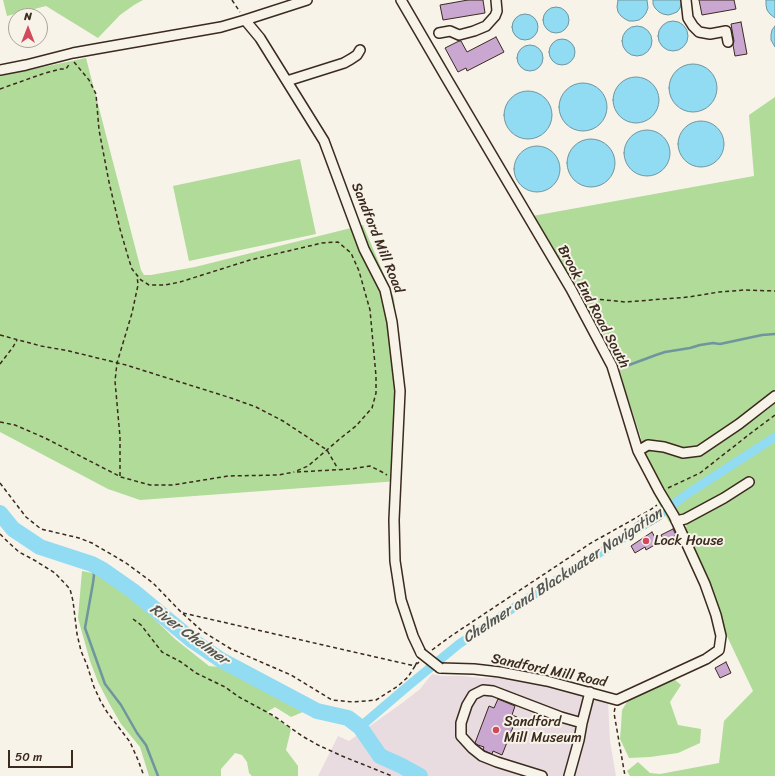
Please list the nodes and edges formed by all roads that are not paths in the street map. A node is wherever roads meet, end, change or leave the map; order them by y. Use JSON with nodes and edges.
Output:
{"nodes":[{"id":1,"x":307,"y":0,"type":"edge"},
{"id":2,"x":401,"y":0,"type":"edge"},
{"id":3,"x":496,"y":0,"type":"edge"},
{"id":4,"x":686,"y":0,"type":"edge"},
{"id":5,"x":245,"y":20,"type":"junction"},
{"id":6,"x":440,"y":33,"type":"dead end"},
{"id":7,"x":728,"y":42,"type":"dead end"},
{"id":8,"x":360,"y":50,"type":"dead end"},
{"id":9,"x":0,"y":70,"type":"edge"},
{"id":10,"x":287,"y":81,"type":"junction"},
{"id":11,"x":775,"y":396,"type":"edge"},
{"id":12,"x":638,"y":451,"type":"junction"},
{"id":13,"x":748,"y":482,"type":"dead end"},
{"id":14,"x":675,"y":519,"type":"junction"},
{"id":15,"x":590,"y":692,"type":"junction"},
{"id":16,"x":617,"y":700,"type":"joint"},
{"id":17,"x":582,"y":723,"type":"junction"},
{"id":18,"x":521,"y":773,"type":"edge"},
{"id":19,"x":542,"y":776,"type":"edge"},
{"id":20,"x":569,"y":776,"type":"edge"}],
"edges":[{"from":1,"to":5,"type":"street"},
{"from":2,"to":12,"type":"street","name":"Brook End Road South"},
{"from":3,"to":6,"type":"street"},
{"from":4,"to":7,"type":"street"},
{"from":5,"to":9,"type":"street"},
{"from":5,"to":10,"type":"street","name":"Sandford Mill Road"},
{"from":8,"to":10,"type":"street"},
{"from":10,"to":15,"type":"street","name":"Sandford Mill Road","bridge":true},
{"from":11,"to":12,"type":"street"},
{"from":12,"to":14,"type":"street","name":"Brook End Road South"},
{"from":13,"to":14,"type":"street"},
{"from":14,"to":16,"type":"street","name":"Brook End Road South"},
{"from":15,"to":16,"type":"street","name":"Sandford Mill Road"},
{"from":15,"to":17,"type":"street"},
{"from":17,"to":18,"type":"street"},
{"from":17,"to":20,"type":"street"},
{"from":18,"to":19,"type":"street"}]}
